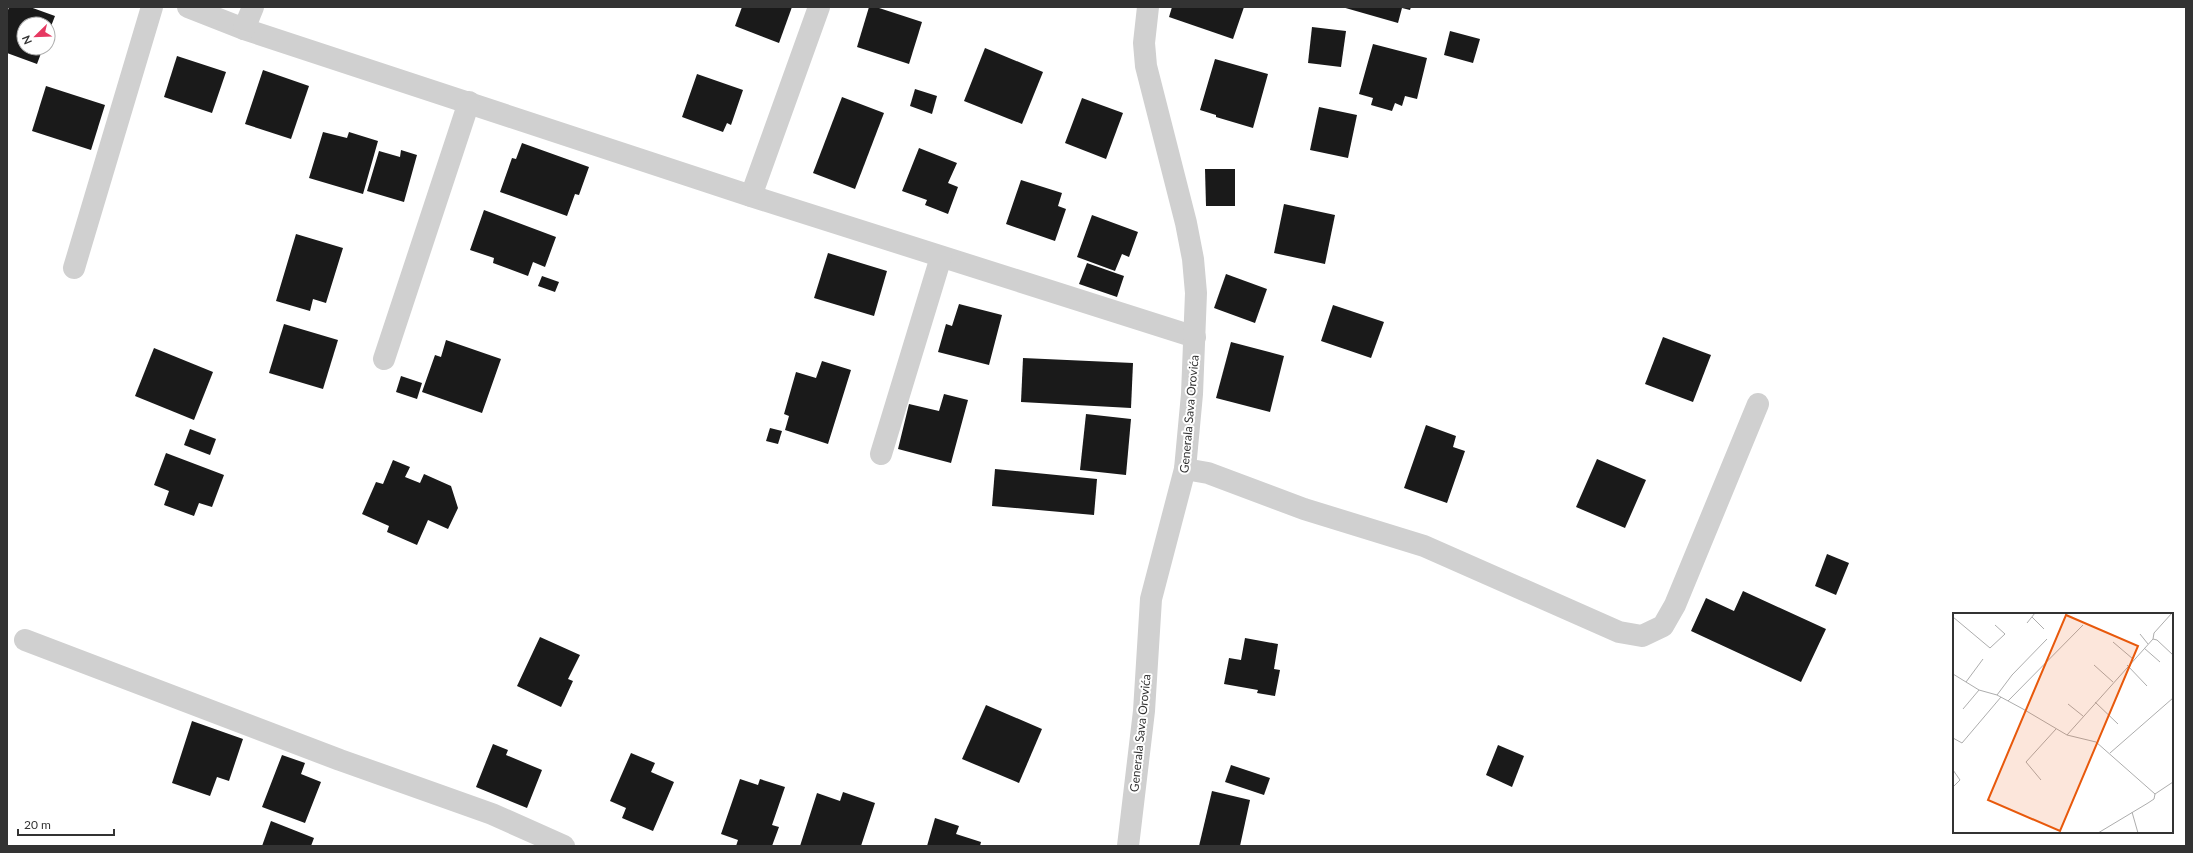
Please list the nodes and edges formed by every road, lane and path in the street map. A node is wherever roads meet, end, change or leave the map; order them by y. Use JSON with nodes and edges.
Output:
{"nodes":[{"id":1,"x":152,"y":7,"type":"edge"},
{"id":2,"x":188,"y":7,"type":"edge"},
{"id":3,"x":253,"y":7,"type":"edge"},
{"id":4,"x":819,"y":7,"type":"edge"},
{"id":5,"x":1148,"y":7,"type":"edge"},
{"id":6,"x":244,"y":29,"type":"junction"},
{"id":7,"x":469,"y":102,"type":"junction"},
{"id":8,"x":751,"y":196,"type":"junction"},
{"id":9,"x":941,"y":257,"type":"junction"},
{"id":10,"x":74,"y":268,"type":"dead end"},
{"id":11,"x":1195,"y":337,"type":"junction"},
{"id":12,"x":384,"y":359,"type":"dead end"},
{"id":13,"x":1758,"y":404,"type":"dead end"},
{"id":14,"x":881,"y":454,"type":"dead end"},
{"id":15,"x":1185,"y":469,"type":"junction"},
{"id":16,"x":25,"y":640,"type":"dead end"},
{"id":17,"x":564,"y":846,"type":"edge"},
{"id":18,"x":1128,"y":846,"type":"edge"}],
"edges":[{"from":1,"to":10,"type":"street"},
{"from":2,"to":6,"type":"street"},
{"from":3,"to":6,"type":"street"},
{"from":4,"to":8,"type":"street"},
{"from":5,"to":11,"type":"street","name":"Generala Sava Orovića"},
{"from":6,"to":7,"type":"street"},
{"from":7,"to":8,"type":"street"},
{"from":7,"to":12,"type":"street"},
{"from":8,"to":9,"type":"street"},
{"from":9,"to":11,"type":"street"},
{"from":9,"to":14,"type":"street"},
{"from":11,"to":15,"type":"street","name":"Generala Sava Orovića"},
{"from":13,"to":15,"type":"street"},
{"from":15,"to":18,"type":"street","name":"Generala Sava Orovića"},
{"from":16,"to":17,"type":"street"}]}
